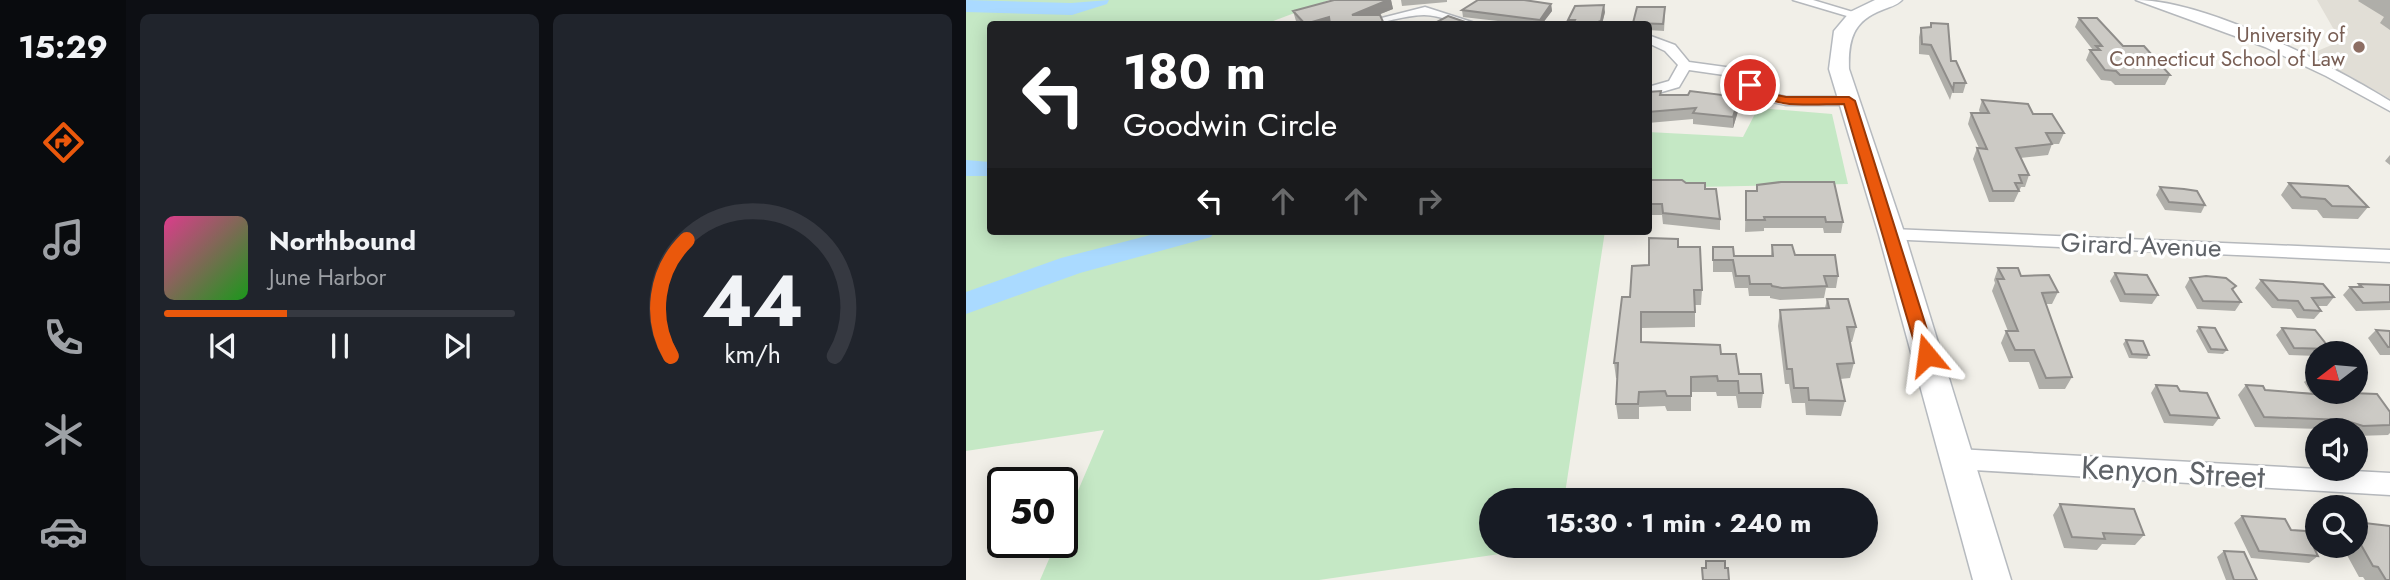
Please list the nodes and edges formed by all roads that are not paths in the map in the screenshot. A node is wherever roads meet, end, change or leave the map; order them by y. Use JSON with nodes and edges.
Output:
{"nodes":[{"id":1,"x":1799,"y":0,"type":"edge"},
{"id":2,"x":1893,"y":0,"type":"edge"},
{"id":3,"x":2142,"y":0,"type":"edge"},
{"id":4,"x":1857,"y":15,"type":"junction"},
{"id":5,"x":1378,"y":21,"type":"edge"},
{"id":6,"x":1461,"y":21,"type":"edge"},
{"id":7,"x":1652,"y":40,"type":"edge"},
{"id":8,"x":1685,"y":65,"type":"junction"},
{"id":9,"x":1652,"y":91,"type":"edge"},
{"id":10,"x":1849,"y":101,"type":"junction"},
{"id":11,"x":2390,"y":107,"type":"edge"},
{"id":12,"x":1892,"y":235,"type":"junction"},
{"id":13,"x":2390,"y":256,"type":"edge"},
{"id":14,"x":1957,"y":459,"type":"junction"},
{"id":15,"x":2390,"y":484,"type":"edge"},
{"id":16,"x":1992,"y":580,"type":"edge"}],
"edges":[{"from":1,"to":4,"type":"street"},
{"from":2,"to":4,"type":"main road"},
{"from":3,"to":11,"type":"street"},
{"from":4,"to":10,"type":"main road"},
{"from":5,"to":6,"type":"street"},
{"from":7,"to":8,"type":"street"},
{"from":8,"to":9,"type":"street"},
{"from":8,"to":10,"type":"street"},
{"from":10,"to":12,"type":"main road"},
{"from":12,"to":13,"type":"street","name":"Girard Avenue"},
{"from":12,"to":14,"type":"main road"},
{"from":14,"to":15,"type":"street","name":"Kenyon Street"},
{"from":14,"to":16,"type":"main road"}]}
